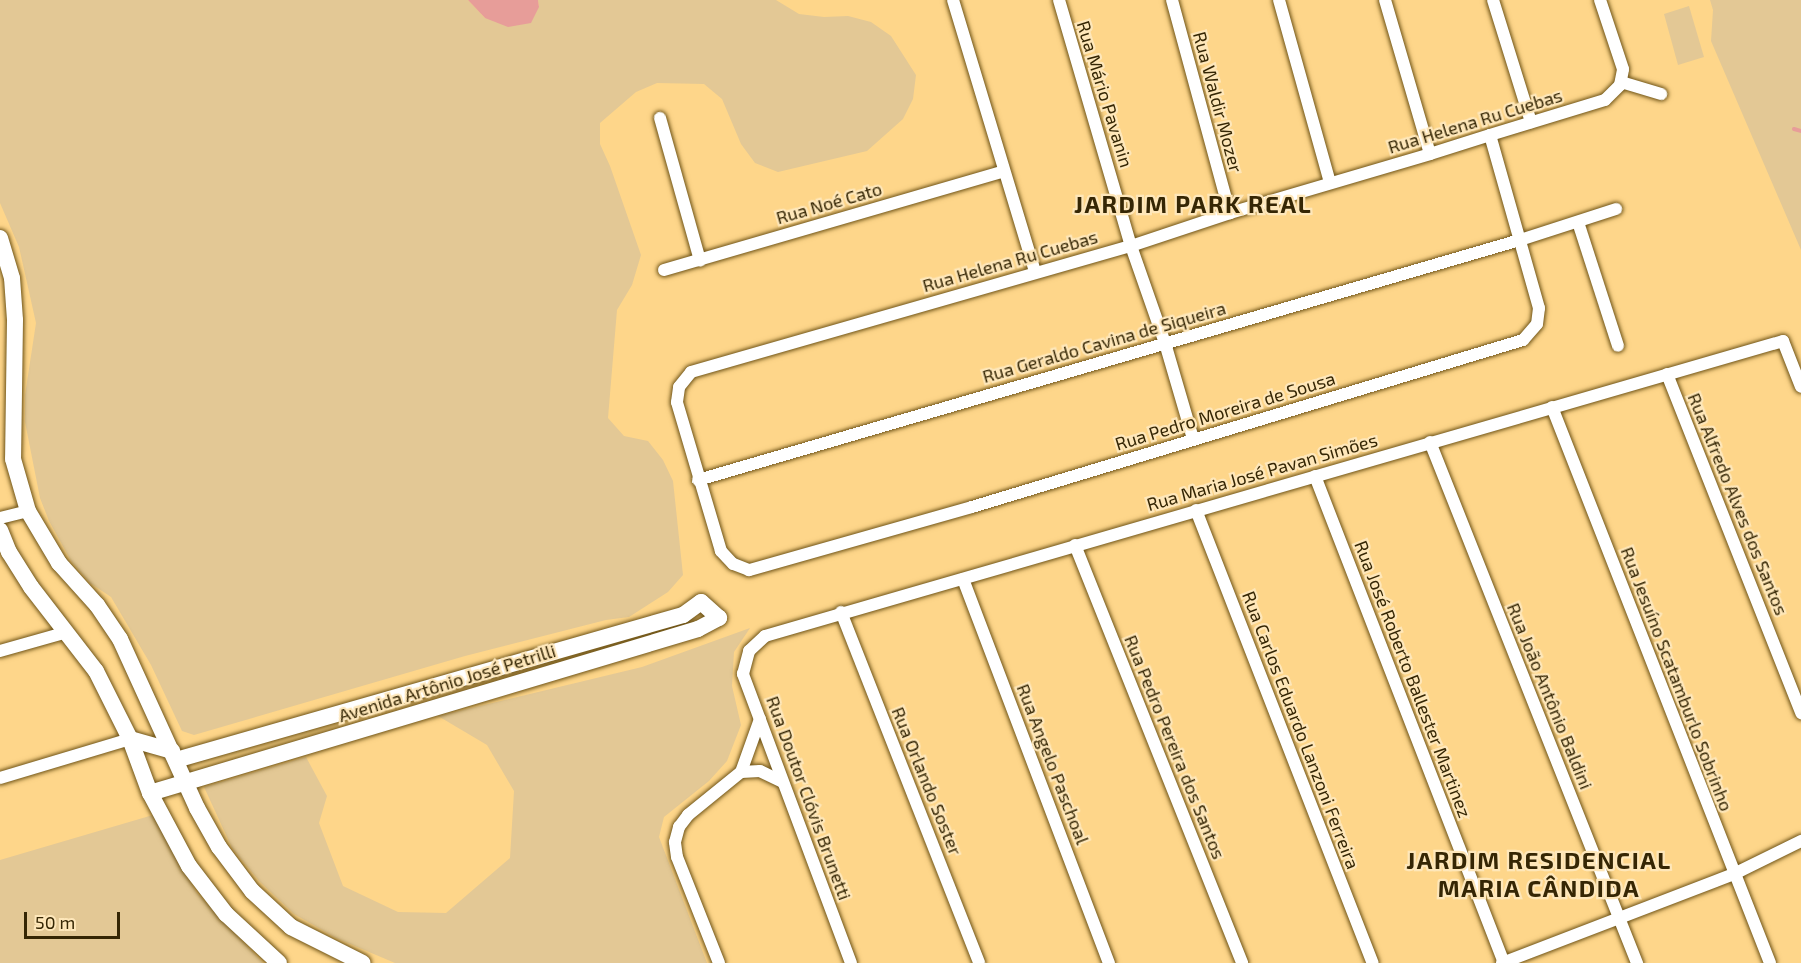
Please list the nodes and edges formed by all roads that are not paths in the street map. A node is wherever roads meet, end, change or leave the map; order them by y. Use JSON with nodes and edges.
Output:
{"nodes":[{"id":1,"x":954,"y":0,"type":"edge"},
{"id":2,"x":1059,"y":0,"type":"edge"},
{"id":3,"x":1172,"y":0,"type":"edge"},
{"id":4,"x":1279,"y":0,"type":"edge"},
{"id":5,"x":1385,"y":0,"type":"edge"},
{"id":6,"x":1494,"y":0,"type":"edge"},
{"id":7,"x":1600,"y":0,"type":"edge"},
{"id":8,"x":1621,"y":82,"type":"junction"},
{"id":9,"x":1661,"y":94,"type":"dead end"},
{"id":10,"x":660,"y":118,"type":"dead end"},
{"id":11,"x":1530,"y":122,"type":"junction"},
{"id":12,"x":1490,"y":135,"type":"junction"},
{"id":13,"x":1430,"y":154,"type":"junction"},
{"id":14,"x":1004,"y":171,"type":"junction"},
{"id":15,"x":1330,"y":183,"type":"junction"},
{"id":16,"x":1616,"y":209,"type":"dead end"},
{"id":17,"x":1230,"y":213,"type":"junction"},
{"id":18,"x":1578,"y":222,"type":"junction"},
{"id":19,"x":0,"y":238,"type":"edge"},
{"id":20,"x":1521,"y":240,"type":"junction"},
{"id":21,"x":1131,"y":246,"type":"junction"},
{"id":22,"x":700,"y":260,"type":"junction"},
{"id":23,"x":5,"y":270,"type":"edge"},
{"id":24,"x":664,"y":270,"type":"dead end"},
{"id":25,"x":1035,"y":272,"type":"junction"},
{"id":26,"x":1165,"y":343,"type":"junction"},
{"id":27,"x":1618,"y":346,"type":"dead end"},
{"id":28,"x":1667,"y":374,"type":"junction"},
{"id":29,"x":1801,"y":387,"type":"edge"},
{"id":30,"x":1552,"y":407,"type":"junction"},
{"id":31,"x":1193,"y":439,"type":"junction"},
{"id":32,"x":1430,"y":442,"type":"junction"},
{"id":33,"x":1315,"y":476,"type":"junction"},
{"id":34,"x":698,"y":480,"type":"junction"},
{"id":35,"x":1196,"y":510,"type":"junction"},
{"id":36,"x":28,"y":511,"type":"junction"},
{"id":37,"x":0,"y":518,"type":"edge"},
{"id":38,"x":0,"y":530,"type":"edge"},
{"id":39,"x":1075,"y":545,"type":"junction"},
{"id":40,"x":963,"y":579,"type":"junction"},
{"id":41,"x":841,"y":612,"type":"junction"},
{"id":42,"x":67,"y":632,"type":"junction"},
{"id":43,"x":754,"y":645,"type":"joint"},
{"id":44,"x":0,"y":651,"type":"edge"},
{"id":45,"x":1801,"y":713,"type":"edge"},
{"id":46,"x":760,"y":719,"type":"junction"},
{"id":47,"x":130,"y":739,"type":"junction"},
{"id":48,"x":174,"y":756,"type":"junction"},
{"id":49,"x":741,"y":772,"type":"junction"},
{"id":50,"x":0,"y":778,"type":"edge"},
{"id":51,"x":184,"y":781,"type":"junction"},
{"id":52,"x":783,"y":782,"type":"junction"},
{"id":53,"x":150,"y":793,"type":"junction"},
{"id":54,"x":1801,"y":841,"type":"edge"},
{"id":55,"x":1734,"y":874,"type":"junction"},
{"id":56,"x":1619,"y":916,"type":"junction"},
{"id":57,"x":279,"y":963,"type":"edge"},
{"id":58,"x":363,"y":963,"type":"edge"},
{"id":59,"x":719,"y":963,"type":"edge"},
{"id":60,"x":851,"y":963,"type":"edge"},
{"id":61,"x":979,"y":963,"type":"edge"},
{"id":62,"x":1109,"y":963,"type":"edge"},
{"id":63,"x":1242,"y":963,"type":"edge"},
{"id":64,"x":1373,"y":963,"type":"edge"},
{"id":65,"x":1504,"y":963,"type":"edge"},
{"id":66,"x":1637,"y":963,"type":"edge"},
{"id":67,"x":1770,"y":963,"type":"edge"}],
"edges":[{"from":1,"to":14,"type":"street"},
{"from":2,"to":21,"type":"street","name":"Rua Mário Pavanin"},
{"from":3,"to":17,"type":"street","name":"Rua Waldir Mozer"},
{"from":4,"to":15,"type":"street"},
{"from":5,"to":13,"type":"street"},
{"from":6,"to":11,"type":"street"},
{"from":7,"to":8,"type":"street"},
{"from":8,"to":9,"type":"street"},
{"from":8,"to":11,"type":"street","name":"Rua Helena Ru Cuebas"},
{"from":10,"to":22,"type":"street"},
{"from":11,"to":12,"type":"street","name":"Rua Helena Ru Cuebas"},
{"from":12,"to":13,"type":"street","name":"Rua Helena Ru Cuebas"},
{"from":12,"to":20,"type":"street","name":"Rua Pedro Moreira de Sousa"},
{"from":13,"to":15,"type":"street","name":"Rua Helena Ru Cuebas"},
{"from":14,"to":22,"type":"street","name":"Rua Noé Cato"},
{"from":14,"to":25,"type":"street"},
{"from":15,"to":17,"type":"street","name":"Rua Helena Ru Cuebas"},
{"from":16,"to":18,"type":"street","name":"Rua Geraldo Cavina de Siqueira"},
{"from":17,"to":21,"type":"street","name":"Rua Helena Ru Cuebas"},
{"from":18,"to":20,"type":"street","name":"Rua Geraldo Cavina de Siqueira"},
{"from":18,"to":27,"type":"street"},
{"from":19,"to":23,"type":"main road"},
{"from":20,"to":26,"type":"street","name":"Rua Geraldo Cavina de Siqueira"},
{"from":20,"to":31,"type":"street","name":"Rua Pedro Moreira de Sousa"},
{"from":21,"to":25,"type":"street","name":"Rua Helena Ru Cuebas"},
{"from":21,"to":26,"type":"street","name":"Rua Mário Pavanin"},
{"from":22,"to":24,"type":"street","name":"Rua Noé Cato"},
{"from":23,"to":36,"type":"main road"},
{"from":25,"to":34,"type":"street","name":"Rua Helena Ru Cuebas"},
{"from":26,"to":31,"type":"street","name":"Rua Mário Pavanin"},
{"from":26,"to":34,"type":"street","name":"Rua Geraldo Cavina de Siqueira"},
{"from":28,"to":29,"type":"street","name":"Rua Maria José Pavan Simões"},
{"from":28,"to":30,"type":"street","name":"Rua Maria José Pavan Simões"},
{"from":28,"to":45,"type":"street","name":"Rua Alfredo Alves dos Santos"},
{"from":30,"to":32,"type":"street","name":"Rua Maria José Pavan Simões"},
{"from":30,"to":55,"type":"street","name":"Rua Jesuíno Scatamburlo Sobrinho"},
{"from":31,"to":34,"type":"street","name":"Rua Pedro Moreira de Sousa"},
{"from":32,"to":33,"type":"street","name":"Rua Maria José Pavan Simões"},
{"from":32,"to":56,"type":"street","name":"Rua João Antônio Baldini"},
{"from":33,"to":35,"type":"street","name":"Rua Maria José Pavan Simões"},
{"from":33,"to":65,"type":"street","name":"Rua José Roberto Ballester Martinez"},
{"from":35,"to":39,"type":"street","name":"Rua Maria José Pavan Simões"},
{"from":35,"to":64,"type":"street","name":"Rua Carlos Eduardo Lanzoni Ferreira"},
{"from":36,"to":37,"type":"street"},
{"from":36,"to":48,"type":"main road"},
{"from":38,"to":42,"type":"main road"},
{"from":39,"to":40,"type":"street","name":"Rua Maria José Pavan Simões"},
{"from":39,"to":63,"type":"street","name":"Rua Pedro Pereira dos Santos"},
{"from":40,"to":41,"type":"street","name":"Rua Maria José Pavan Simões"},
{"from":40,"to":62,"type":"street","name":"Rua Angelo Paschoal"},
{"from":41,"to":43,"type":"street","name":"Rua Maria José Pavan Simões"},
{"from":41,"to":61,"type":"street","name":"Rua Orlando Soster"},
{"from":42,"to":44,"type":"street"},
{"from":42,"to":47,"type":"main road"},
{"from":43,"to":46,"type":"street","name":"Rua Doutor Clóvis Brunetti"},
{"from":46,"to":49,"type":"street"},
{"from":46,"to":52,"type":"street","name":"Rua Doutor Clóvis Brunetti"},
{"from":47,"to":48,"type":"main road"},
{"from":47,"to":50,"type":"street"},
{"from":47,"to":53,"type":"main road"},
{"from":48,"to":51,"type":"main road"},
{"from":48,"to":51,"type":"main road","name":"Avenida Artônio José Petrilli"},
{"from":49,"to":52,"type":"street"},
{"from":49,"to":59,"type":"street"},
{"from":51,"to":53,"type":"main road","name":"Avenida Artônio José Petrilli"},
{"from":51,"to":58,"type":"main road"},
{"from":52,"to":60,"type":"street","name":"Rua Doutor Clóvis Brunetti"},
{"from":53,"to":57,"type":"main road"},
{"from":54,"to":55,"type":"street"},
{"from":55,"to":56,"type":"street"},
{"from":55,"to":67,"type":"street","name":"Rua Jesuíno Scatamburlo Sobrinho"},
{"from":56,"to":65,"type":"street"},
{"from":56,"to":66,"type":"street","name":"Rua João Antônio Baldini"}]}
